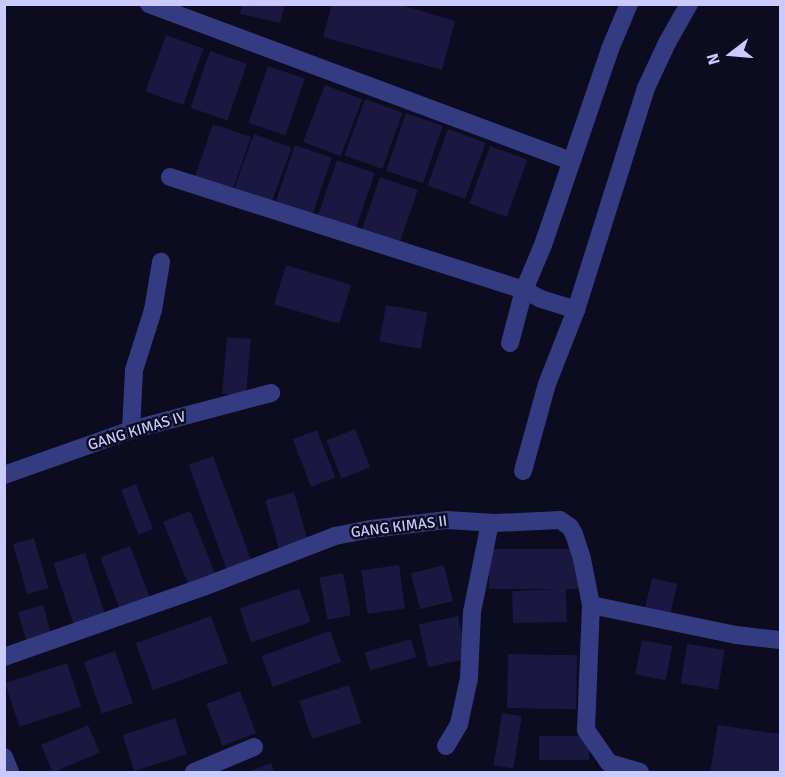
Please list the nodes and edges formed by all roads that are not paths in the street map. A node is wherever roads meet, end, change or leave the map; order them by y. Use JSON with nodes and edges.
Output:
{"nodes":[{"id":1,"x":149,"y":4,"type":"edge"},
{"id":2,"x":629,"y":4,"type":"edge"},
{"id":3,"x":689,"y":4,"type":"edge"},
{"id":4,"x":572,"y":161,"type":"junction"},
{"id":5,"x":171,"y":177,"type":"dead end"},
{"id":6,"x":161,"y":262,"type":"dead end"},
{"id":7,"x":524,"y":290,"type":"junction"},
{"id":8,"x":576,"y":310,"type":"junction"},
{"id":9,"x":510,"y":343,"type":"dead end"},
{"id":10,"x":271,"y":393,"type":"dead end"},
{"id":11,"x":131,"y":430,"type":"junction"},
{"id":12,"x":523,"y":471,"type":"dead end"},
{"id":13,"x":4,"y":475,"type":"edge"},
{"id":14,"x":490,"y":523,"type":"junction"},
{"id":15,"x":591,"y":605,"type":"junction"},
{"id":16,"x":780,"y":640,"type":"edge"},
{"id":17,"x":4,"y":657,"type":"edge"},
{"id":18,"x":446,"y":746,"type":"dead end"},
{"id":19,"x":254,"y":747,"type":"dead end"},
{"id":20,"x":4,"y":758,"type":"edge"},
{"id":21,"x":10,"y":772,"type":"edge"},
{"id":22,"x":194,"y":772,"type":"edge"},
{"id":23,"x":640,"y":772,"type":"edge"}],
"edges":[{"from":1,"to":4,"type":"street"},
{"from":2,"to":4,"type":"street"},
{"from":3,"to":8,"type":"street"},
{"from":4,"to":7,"type":"street"},
{"from":5,"to":7,"type":"street"},
{"from":6,"to":11,"type":"street"},
{"from":7,"to":8,"type":"street"},
{"from":7,"to":9,"type":"street"},
{"from":8,"to":12,"type":"street"},
{"from":10,"to":11,"type":"street","name":"GANG KIMAS IV"},
{"from":11,"to":13,"type":"street","name":"GANG KIMAS IV"},
{"from":14,"to":15,"type":"street","name":"GANG KIMAS II"},
{"from":14,"to":17,"type":"street","name":"GANG KIMAS II"},
{"from":14,"to":18,"type":"street"},
{"from":15,"to":16,"type":"street"},
{"from":15,"to":23,"type":"street","name":"GANG KIMAS II"},
{"from":19,"to":22,"type":"street"},
{"from":20,"to":21,"type":"street"}]}
